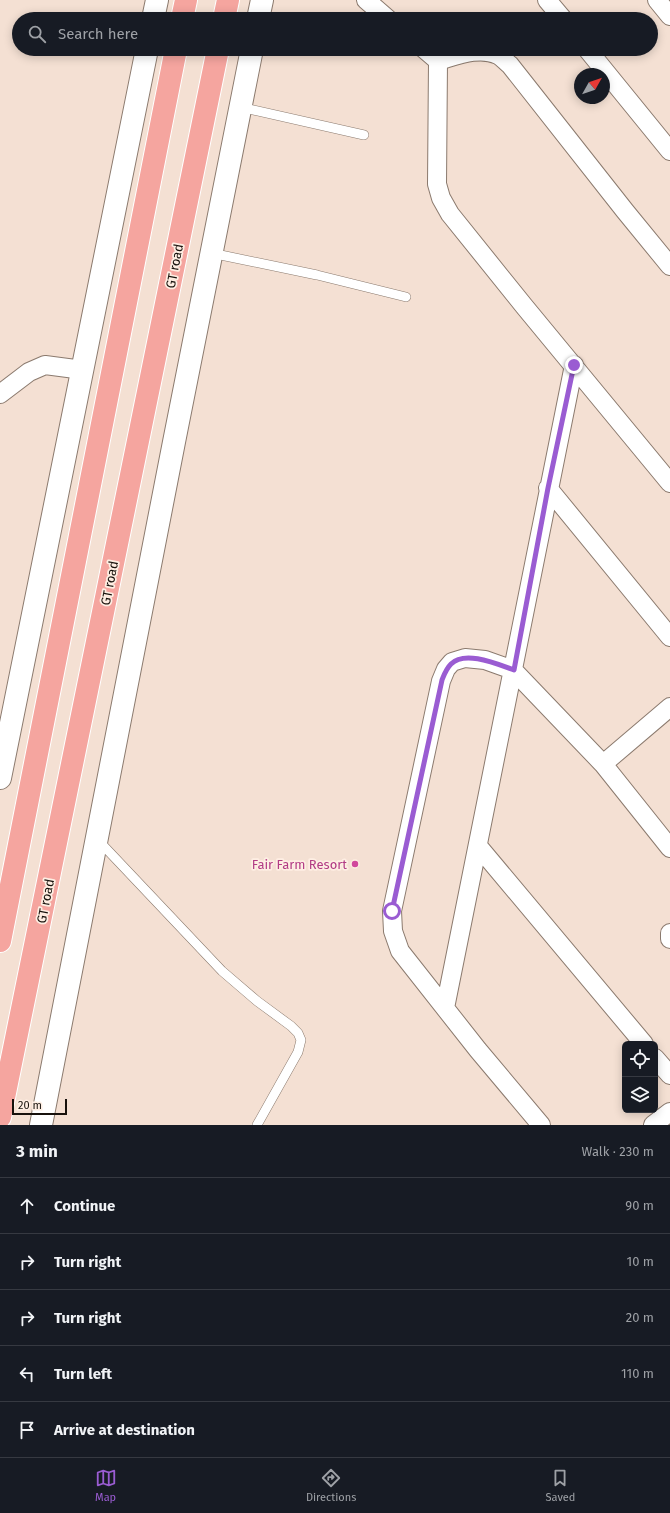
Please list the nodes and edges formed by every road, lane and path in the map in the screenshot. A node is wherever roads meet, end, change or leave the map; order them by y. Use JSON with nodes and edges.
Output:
{"nodes":[{"id":1,"x":186,"y":0,"type":"edge"},
{"id":2,"x":228,"y":0,"type":"edge"},
{"id":3,"x":262,"y":0,"type":"edge"},
{"id":4,"x":366,"y":0,"type":"edge"},
{"id":5,"x":547,"y":0,"type":"edge"},
{"id":6,"x":657,"y":0,"type":"edge"},
{"id":7,"x":183,"y":12,"type":"edge"},
{"id":8,"x":225,"y":12,"type":"edge"},
{"id":9,"x":259,"y":12,"type":"edge"},
{"id":10,"x":380,"y":12,"type":"edge"},
{"id":11,"x":557,"y":12,"type":"edge"},
{"id":12,"x":670,"y":16,"type":"edge"},
{"id":13,"x":146,"y":56,"type":"edge"},
{"id":14,"x":175,"y":56,"type":"edge"},
{"id":15,"x":217,"y":56,"type":"edge"},
{"id":16,"x":251,"y":56,"type":"edge"},
{"id":17,"x":432,"y":56,"type":"edge"},
{"id":18,"x":456,"y":56,"type":"edge"},
{"id":19,"x":499,"y":56,"type":"edge"},
{"id":20,"x":593,"y":56,"type":"edge"},
{"id":21,"x":438,"y":61,"type":"junction"},
{"id":22,"x":240,"y":107,"type":"junction"},
{"id":23,"x":364,"y":135,"type":"dead end"},
{"id":24,"x":670,"y":151,"type":"edge"},
{"id":25,"x":211,"y":253,"type":"junction"},
{"id":26,"x":670,"y":266,"type":"edge"},
{"id":27,"x":406,"y":297,"type":"dead end"},
{"id":28,"x":574,"y":365,"type":"junction"},
{"id":29,"x":83,"y":370,"type":"junction"},
{"id":30,"x":0,"y":394,"type":"edge"},
{"id":31,"x":670,"y":483,"type":"edge"},
{"id":32,"x":548,"y":488,"type":"junction"},
{"id":33,"x":670,"y":637,"type":"edge"},
{"id":34,"x":514,"y":670,"type":"junction"},
{"id":35,"x":670,"y":707,"type":"edge"},
{"id":36,"x":603,"y":764,"type":"junction"},
{"id":37,"x":0,"y":778,"type":"edge"},
{"id":38,"x":97,"y":839,"type":"junction"},
{"id":39,"x":478,"y":846,"type":"junction"},
{"id":40,"x":670,"y":848,"type":"edge"},
{"id":41,"x":670,"y":933,"type":"edge"},
{"id":42,"x":670,"y":939,"type":"edge"},
{"id":43,"x":0,"y":940,"type":"edge"},
{"id":44,"x":445,"y":1008,"type":"junction"},
{"id":45,"x":641,"y":1041,"type":"edge"},
{"id":46,"x":658,"y":1062,"type":"edge"},
{"id":47,"x":670,"y":1076,"type":"edge"},
{"id":48,"x":670,"y":1112,"type":"edge"},
{"id":49,"x":0,"y":1117,"type":"edge"},
{"id":50,"x":41,"y":1125,"type":"edge"},
{"id":51,"x":257,"y":1125,"type":"edge"},
{"id":52,"x":541,"y":1125,"type":"edge"},
{"id":53,"x":653,"y":1125,"type":"edge"}],
"edges":[{"from":1,"to":7,"type":"highway"},
{"from":2,"to":8,"type":"highway"},
{"from":3,"to":9,"type":"main road"},
{"from":4,"to":10,"type":"street"},
{"from":5,"to":11,"type":"street"},
{"from":6,"to":12,"type":"street"},
{"from":13,"to":29,"type":"main road"},
{"from":14,"to":43,"type":"highway"},
{"from":15,"to":49,"type":"highway","name":"GT road"},
{"from":16,"to":22,"type":"main road"},
{"from":17,"to":21,"type":"street"},
{"from":18,"to":21,"type":"street"},
{"from":19,"to":26,"type":"street"},
{"from":20,"to":24,"type":"street"},
{"from":21,"to":28,"type":"street"},
{"from":22,"to":23,"type":"lane"},
{"from":22,"to":25,"type":"main road"},
{"from":25,"to":27,"type":"lane"},
{"from":25,"to":38,"type":"main road"},
{"from":28,"to":31,"type":"street"},
{"from":28,"to":32,"type":"street"},
{"from":29,"to":30,"type":"street"},
{"from":29,"to":37,"type":"main road"},
{"from":32,"to":33,"type":"street"},
{"from":32,"to":34,"type":"street"},
{"from":34,"to":36,"type":"street"},
{"from":34,"to":39,"type":"street"},
{"from":34,"to":44,"type":"street"},
{"from":35,"to":36,"type":"street"},
{"from":36,"to":40,"type":"street"},
{"from":38,"to":50,"type":"main road"},
{"from":38,"to":51,"type":"lane"},
{"from":39,"to":44,"type":"street"},
{"from":39,"to":45,"type":"street"},
{"from":41,"to":42,"type":"street"},
{"from":44,"to":52,"type":"street"},
{"from":46,"to":47,"type":"street"},
{"from":48,"to":53,"type":"street"}]}
